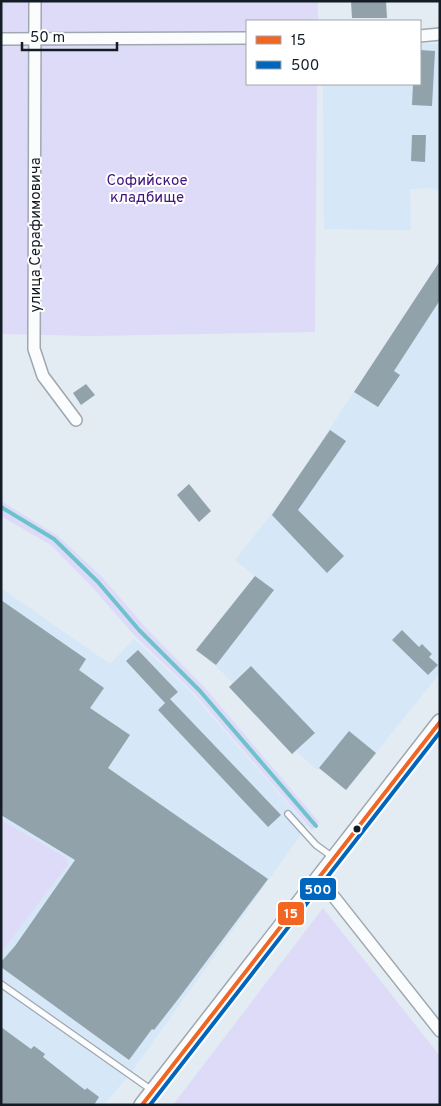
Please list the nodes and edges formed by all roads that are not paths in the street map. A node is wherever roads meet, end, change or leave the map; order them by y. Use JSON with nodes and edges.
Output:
{"nodes":[{"id":1,"x":35,"y":1,"type":"edge"},
{"id":2,"x":440,"y":34,"type":"edge"},
{"id":3,"x":421,"y":36,"type":"edge"},
{"id":4,"x":246,"y":38,"type":"edge"},
{"id":5,"x":1,"y":39,"type":"edge"},
{"id":6,"x":35,"y":39,"type":"junction"},
{"id":7,"x":76,"y":420,"type":"dead end"},
{"id":8,"x":440,"y":722,"type":"edge"},
{"id":9,"x":288,"y":814,"type":"dead end"},
{"id":10,"x":334,"y":858,"type":"junction"},
{"id":11,"x":315,"y":882,"type":"junction"},
{"id":12,"x":1,"y":984,"type":"edge"},
{"id":13,"x":440,"y":1031,"type":"edge"},
{"id":14,"x":153,"y":1091,"type":"junction"},
{"id":15,"x":142,"y":1105,"type":"edge"}],
"edges":[{"from":1,"to":6,"type":"street","name":"улица Серафимовича"},
{"from":2,"to":3,"type":"street"},
{"from":4,"to":6,"type":"street"},
{"from":5,"to":6,"type":"street"},
{"from":6,"to":7,"type":"street","name":"улица Серафимовича"},
{"from":8,"to":10,"type":"main road"},
{"from":9,"to":10,"type":"lane"},
{"from":10,"to":11,"type":"main road"},
{"from":11,"to":13,"type":"street"},
{"from":11,"to":14,"type":"main road"},
{"from":12,"to":14,"type":"lane"},
{"from":14,"to":15,"type":"main road"}]}
